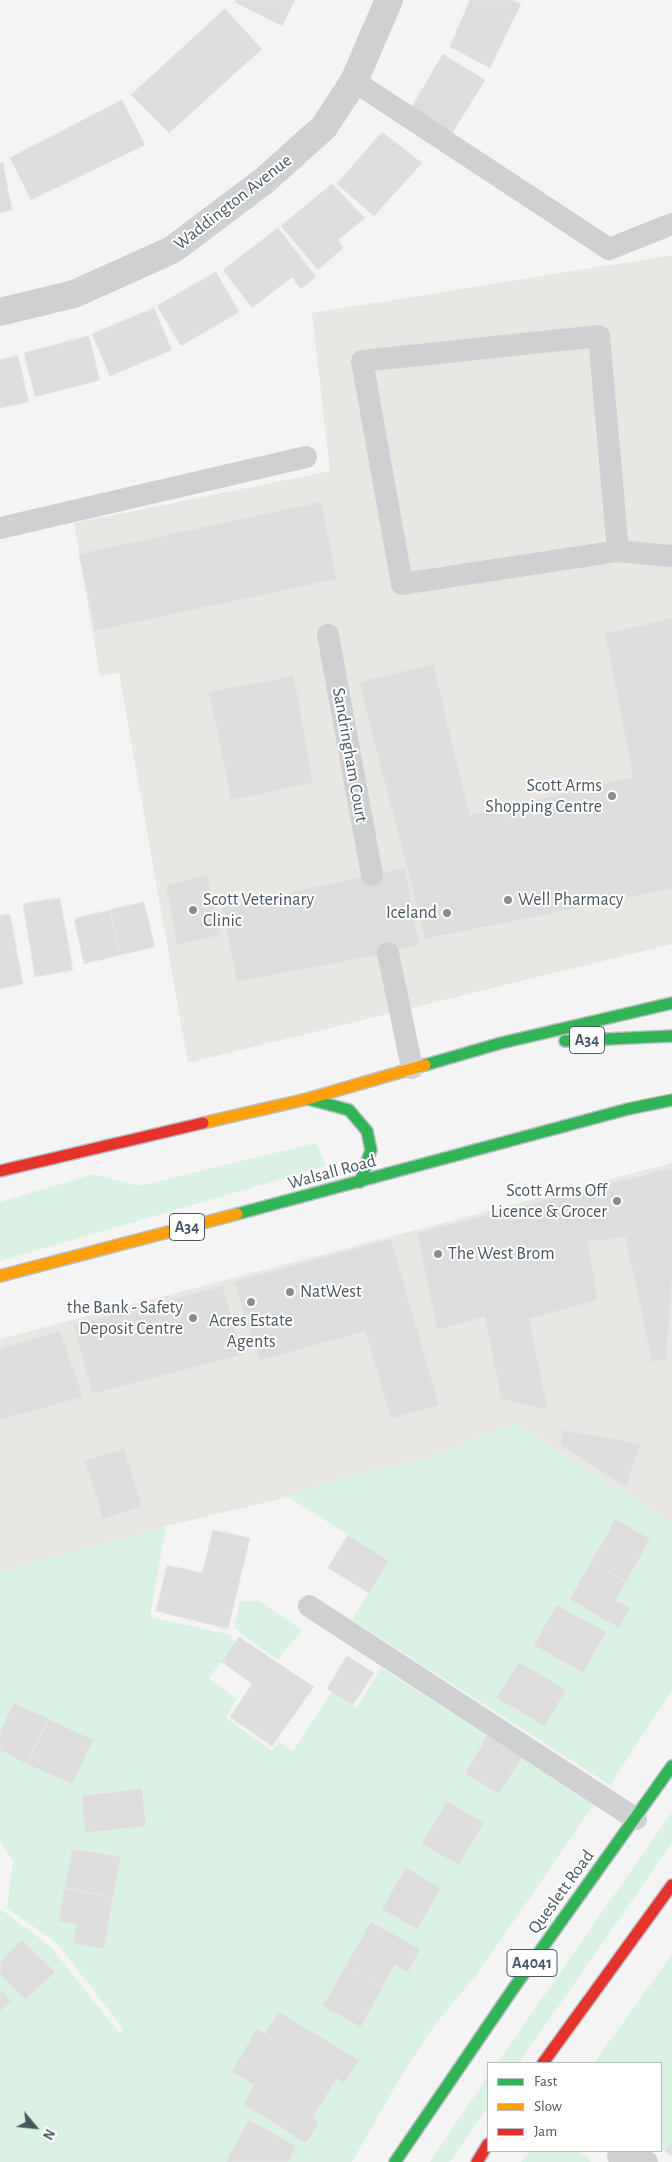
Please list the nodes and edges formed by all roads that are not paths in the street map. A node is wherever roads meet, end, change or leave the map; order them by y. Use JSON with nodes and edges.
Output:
{"nodes":[{"id":1,"x":389,"y":0,"type":"edge"},
{"id":2,"x":354,"y":81,"type":"junction"},
{"id":3,"x":672,"y":224,"type":"edge"},
{"id":4,"x":0,"y":312,"type":"edge"},
{"id":5,"x":306,"y":457,"type":"dead end"},
{"id":6,"x":0,"y":528,"type":"edge"},
{"id":7,"x":618,"y":551,"type":"junction"},
{"id":8,"x":672,"y":556,"type":"edge"},
{"id":9,"x":328,"y":635,"type":"dead end"},
{"id":10,"x":372,"y":875,"type":"dead end"},
{"id":11,"x":388,"y":953,"type":"dead end"},
{"id":12,"x":672,"y":1004,"type":"edge"},
{"id":13,"x":672,"y":1036,"type":"edge"},
{"id":14,"x":501,"y":1043,"type":"junction"},
{"id":15,"x":412,"y":1068,"type":"junction"},
{"id":16,"x":306,"y":1099,"type":"junction"},
{"id":17,"x":672,"y":1100,"type":"edge"},
{"id":18,"x":0,"y":1171,"type":"edge"},
{"id":19,"x":360,"y":1182,"type":"junction"},
{"id":20,"x":0,"y":1276,"type":"edge"},
{"id":21,"x":309,"y":1606,"type":"dead end"},
{"id":22,"x":672,"y":1766,"type":"edge"},
{"id":23,"x":636,"y":1818,"type":"junction"},
{"id":24,"x":672,"y":1885,"type":"edge"},
{"id":25,"x":544,"y":2062,"type":"edge"},
{"id":26,"x":487,"y":2146,"type":"edge"},
{"id":27,"x":614,"y":2156,"type":"edge"},
{"id":28,"x":395,"y":2162,"type":"edge"},
{"id":29,"x":477,"y":2162,"type":"edge"},
{"id":30,"x":647,"y":2162,"type":"edge"}],
"edges":[{"from":1,"to":2,"type":"street","name":"Waddington Avenue"},
{"from":2,"to":3,"type":"lane"},
{"from":2,"to":4,"type":"street","name":"Waddington Avenue"},
{"from":5,"to":6,"type":"lane"},
{"from":7,"to":7,"type":"lane"},
{"from":7,"to":8,"type":"lane"},
{"from":9,"to":10,"type":"lane","name":"Sandringham Court"},
{"from":11,"to":15,"type":"lane"},
{"from":12,"to":14,"type":"highway","number":"A34"},
{"from":13,"to":14,"type":"highway","number":"A34"},
{"from":14,"to":15,"type":"highway","number":"A34"},
{"from":15,"to":16,"type":"highway","number":"A34"},
{"from":16,"to":18,"type":"highway","number":"A34"},
{"from":16,"to":19,"type":"highway"},
{"from":17,"to":19,"type":"highway","name":"Walsall Road","number":"A34"},
{"from":19,"to":20,"type":"highway","name":"Walsall Road","number":"A34"},
{"from":21,"to":23,"type":"lane"},
{"from":22,"to":23,"type":"highway","name":"Queslett Road","number":"A4041"},
{"from":23,"to":28,"type":"highway","name":"Queslett Road","number":"A4041"},
{"from":24,"to":25,"type":"highway"},
{"from":26,"to":29,"type":"highway"},
{"from":27,"to":30,"type":"lane"}]}
